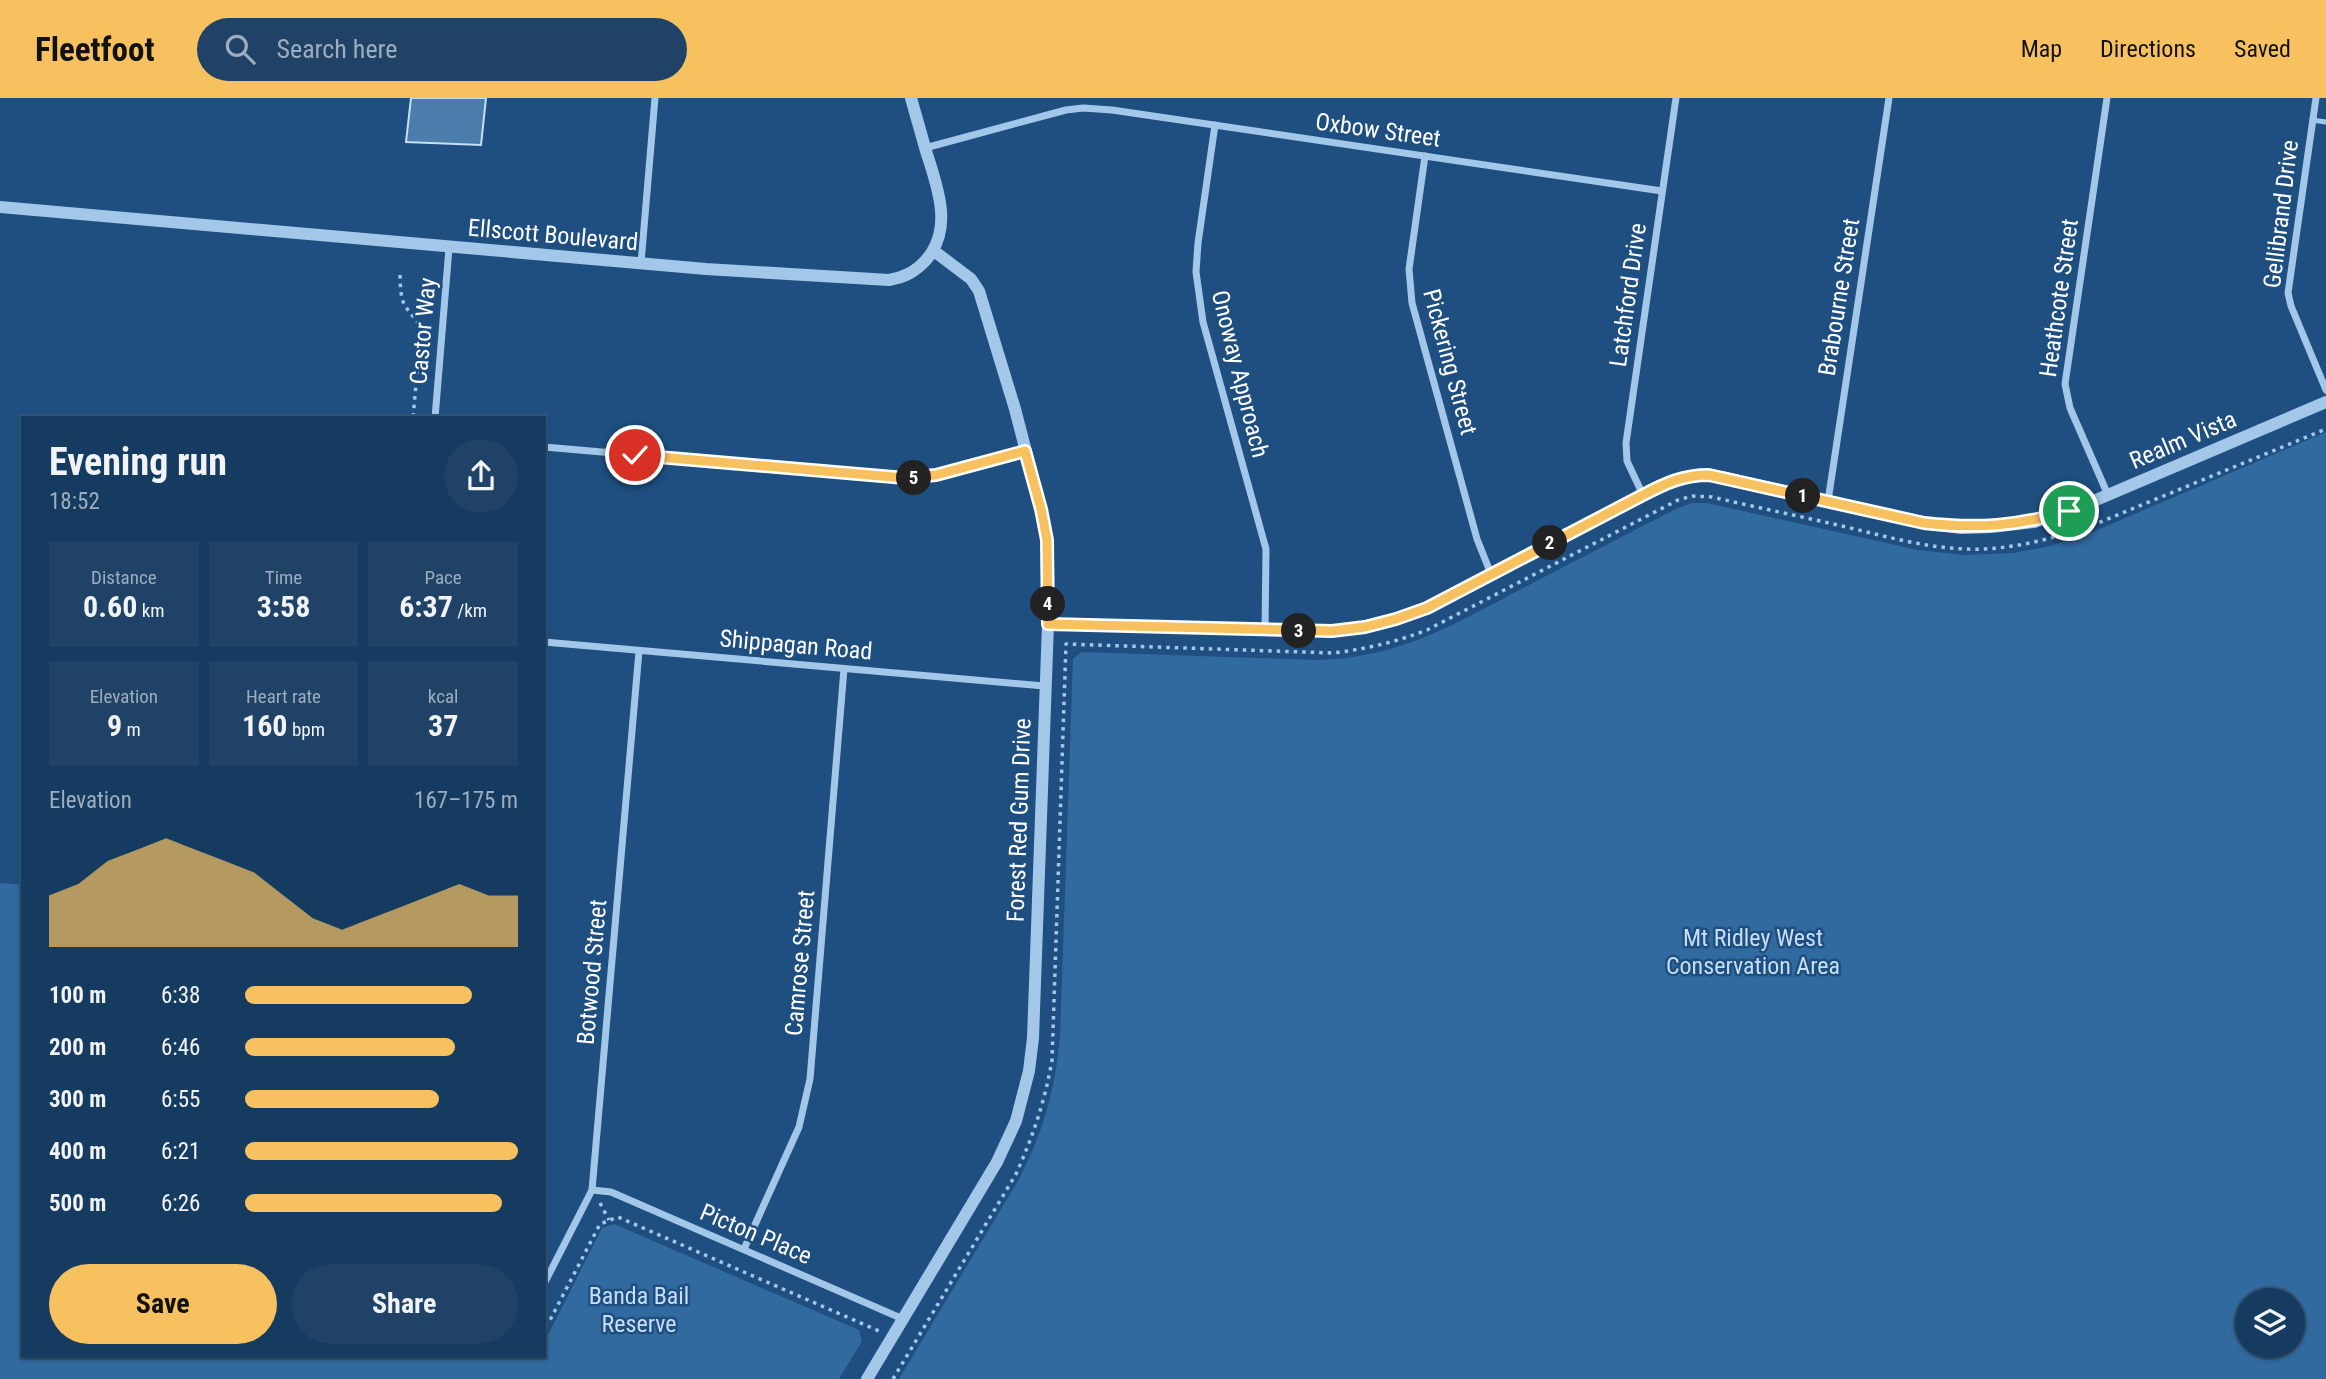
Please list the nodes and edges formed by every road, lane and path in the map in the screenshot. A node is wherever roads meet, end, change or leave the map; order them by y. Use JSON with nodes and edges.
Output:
{"nodes":[{"id":1,"x":655,"y":98,"type":"edge"},
{"id":2,"x":911,"y":98,"type":"edge"},
{"id":3,"x":1084,"y":98,"type":"edge"},
{"id":4,"x":1676,"y":98,"type":"edge"},
{"id":5,"x":1889,"y":98,"type":"edge"},
{"id":6,"x":2107,"y":98,"type":"edge"},
{"id":7,"x":2316,"y":98,"type":"edge"},
{"id":8,"x":1083,"y":108,"type":"junction"},
{"id":9,"x":2312,"y":120,"type":"junction"},
{"id":10,"x":2326,"y":122,"type":"edge"},
{"id":11,"x":1215,"y":125,"type":"junction"},
{"id":12,"x":925,"y":148,"type":"junction"},
{"id":13,"x":1425,"y":156,"type":"junction"},
{"id":14,"x":1662,"y":191,"type":"junction"},
{"id":15,"x":0,"y":207,"type":"edge"},
{"id":16,"x":449,"y":247,"type":"junction"},
{"id":17,"x":934,"y":251,"type":"junction"},
{"id":18,"x":641,"y":263,"type":"junction"},
{"id":19,"x":400,"y":275,"type":"dead end"},
{"id":20,"x":2326,"y":390,"type":"edge"},
{"id":21,"x":2326,"y":402,"type":"edge"},
{"id":22,"x":413,"y":416,"type":"edge"},
{"id":23,"x":435,"y":416,"type":"edge"},
{"id":24,"x":2326,"y":429,"type":"edge"},
{"id":25,"x":546,"y":447,"type":"edge"},
{"id":26,"x":1025,"y":451,"type":"junction"},
{"id":27,"x":1643,"y":495,"type":"junction"},
{"id":28,"x":2108,"y":495,"type":"junction"},
{"id":29,"x":1828,"y":501,"type":"junction"},
{"id":30,"x":1490,"y":574,"type":"junction"},
{"id":31,"x":1048,"y":624,"type":"junction"},
{"id":32,"x":1265,"y":630,"type":"junction"},
{"id":33,"x":546,"y":642,"type":"edge"},
{"id":34,"x":639,"y":651,"type":"junction"},
{"id":35,"x":844,"y":669,"type":"junction"},
{"id":36,"x":1044,"y":686,"type":"junction"},
{"id":37,"x":592,"y":1190,"type":"junction"},
{"id":38,"x":744,"y":1249,"type":"junction"},
{"id":39,"x":546,"y":1280,"type":"edge"},
{"id":40,"x":903,"y":1319,"type":"junction"},
{"id":41,"x":546,"y":1324,"type":"edge"},
{"id":42,"x":891,"y":1339,"type":"junction"},
{"id":43,"x":911,"y":1350,"type":"junction"},
{"id":44,"x":867,"y":1379,"type":"edge"},
{"id":45,"x":893,"y":1379,"type":"edge"}],
"edges":[{"from":1,"to":18,"type":"street"},
{"from":2,"to":12,"type":"street"},
{"from":3,"to":8,"type":"street"},
{"from":4,"to":14,"type":"street","name":"Latchford Drive"},
{"from":5,"to":29,"type":"street","name":"Brabourne Street"},
{"from":6,"to":28,"type":"street","name":"Heathcote Street"},
{"from":7,"to":9,"type":"street","name":"Gellibrand Drive"},
{"from":8,"to":11,"type":"street","name":"Oxbow Street"},
{"from":8,"to":12,"type":"street","name":"Oxbow Street"},
{"from":9,"to":10,"type":"lane","name":"Gellibrand Drive"},
{"from":9,"to":20,"type":"street","name":"Gellibrand Drive"},
{"from":11,"to":13,"type":"street","name":"Oxbow Street"},
{"from":11,"to":32,"type":"street","name":"Onoway Approach"},
{"from":12,"to":17,"type":"street"},
{"from":13,"to":14,"type":"street","name":"Oxbow Street"},
{"from":13,"to":30,"type":"street","name":"Pickering Street"},
{"from":14,"to":27,"type":"street","name":"Latchford Drive"},
{"from":15,"to":16,"type":"street","name":"Ellscott Boulevard"},
{"from":16,"to":18,"type":"street","name":"Ellscott Boulevard"},
{"from":16,"to":23,"type":"street","name":"Castor Way"},
{"from":17,"to":18,"type":"street","name":"Ellscott Boulevard"},
{"from":17,"to":26,"type":"street","name":"Forest Red Gum Drive"},
{"from":19,"to":22,"type":"path"},
{"from":21,"to":28,"type":"street","name":"Realm Vista"},
{"from":24,"to":43,"type":"path"},
{"from":25,"to":26,"type":"street"},
{"from":26,"to":31,"type":"street","name":"Forest Red Gum Drive"},
{"from":27,"to":29,"type":"street","name":"Realm Vista"},
{"from":27,"to":30,"type":"street","name":"Realm Vista"},
{"from":28,"to":29,"type":"street","name":"Realm Vista"},
{"from":30,"to":32,"type":"street","name":"Realm Vista"},
{"from":31,"to":32,"type":"street","name":"Realm Vista"},
{"from":31,"to":36,"type":"street","name":"Forest Red Gum Drive"},
{"from":33,"to":34,"type":"street","name":"Shippagan Road"},
{"from":34,"to":35,"type":"street","name":"Shippagan Road"},
{"from":34,"to":37,"type":"street","name":"Botwood Street"},
{"from":35,"to":36,"type":"street","name":"Shippagan Road"},
{"from":35,"to":38,"type":"street","name":"Camrose Street"},
{"from":36,"to":40,"type":"street","name":"Forest Red Gum Drive"},
{"from":37,"to":38,"type":"street","name":"Picton Place"},
{"from":37,"to":39,"type":"street","name":"Botwood Street"},
{"from":38,"to":40,"type":"street","name":"Picton Place"},
{"from":40,"to":42,"type":"street","name":"Forest Red Gum Drive"},
{"from":41,"to":42,"type":"path"},
{"from":42,"to":43,"type":"path"},
{"from":42,"to":44,"type":"street","name":"Forest Red Gum Drive"},
{"from":43,"to":45,"type":"path"}]}
